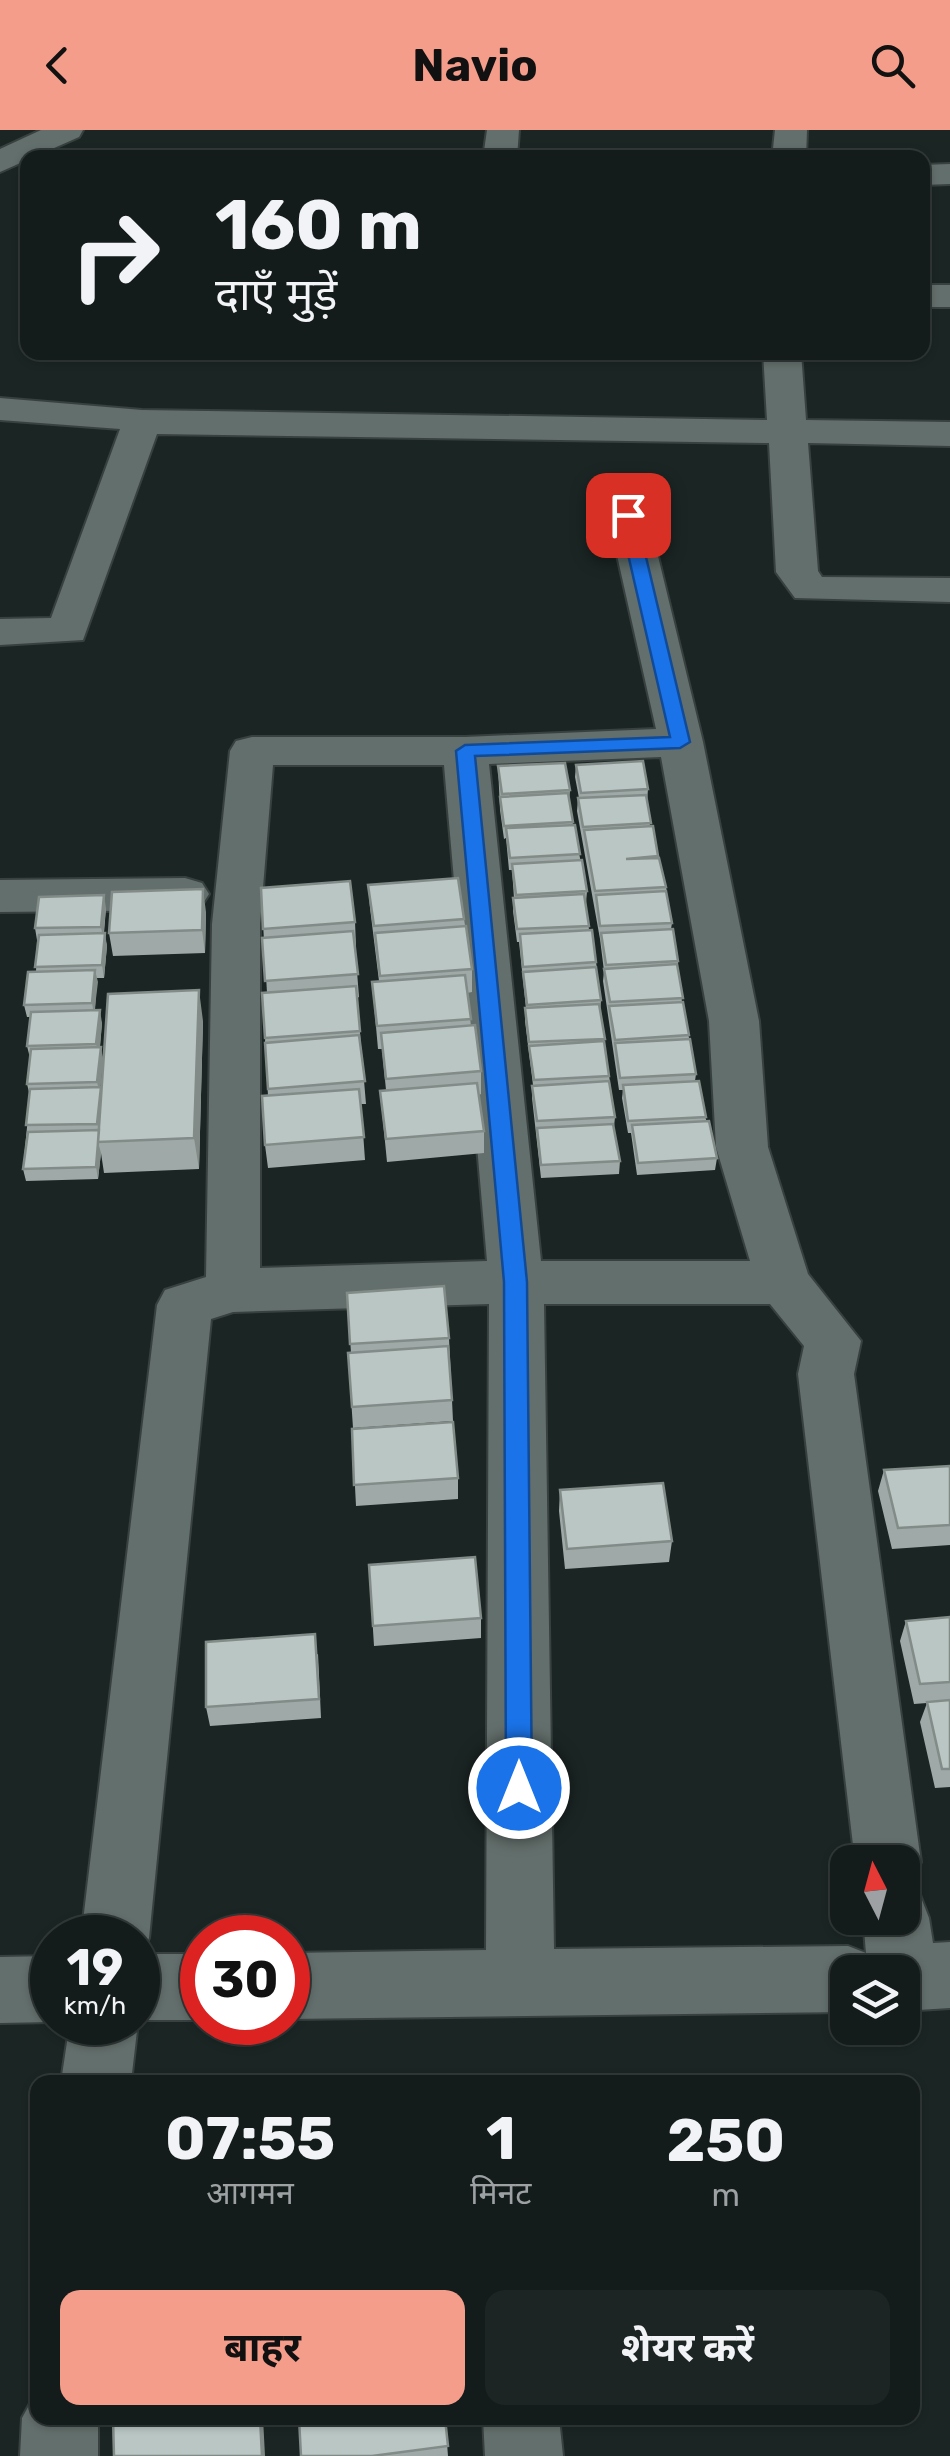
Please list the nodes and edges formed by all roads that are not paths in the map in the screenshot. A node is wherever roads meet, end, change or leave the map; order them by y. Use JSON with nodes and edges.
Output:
{"nodes":[{"id":1,"x":67,"y":130,"type":"edge"},
{"id":2,"x":25,"y":150,"type":"edge"},
{"id":3,"x":782,"y":360,"type":"edge"},
{"id":4,"x":0,"y":409,"type":"edge"},
{"id":5,"x":142,"y":422,"type":"junction"},
{"id":6,"x":785,"y":432,"type":"junction"},
{"id":7,"x":950,"y":434,"type":"edge"},
{"id":8,"x":628,"y":515,"type":"dead end"},
{"id":9,"x":950,"y":590,"type":"edge"},
{"id":10,"x":0,"y":632,"type":"edge"},
{"id":11,"x":680,"y":742,"type":"junction"},
{"id":12,"x":465,"y":751,"type":"junction"},
{"id":13,"x":238,"y":893,"type":"junction"},
{"id":14,"x":0,"y":896,"type":"edge"},
{"id":15,"x":516,"y":1282,"type":"junction"},
{"id":16,"x":784,"y":1282,"type":"junction"},
{"id":17,"x":233,"y":1290,"type":"junction"},
{"id":18,"x":886,"y":1845,"type":"edge"},
{"id":19,"x":117,"y":1915,"type":"edge"},
{"id":20,"x":950,"y":1975,"type":"edge"},
{"id":21,"x":920,"y":1977,"type":"edge"},
{"id":22,"x":830,"y":1979,"type":"edge"},
{"id":23,"x":520,"y":1983,"type":"junction"},
{"id":24,"x":310,"y":1986,"type":"edge"},
{"id":25,"x":30,"y":1989,"type":"edge"},
{"id":26,"x":0,"y":1990,"type":"edge"},
{"id":27,"x":101,"y":2045,"type":"edge"},
{"id":28,"x":97,"y":2075,"type":"edge"},
{"id":29,"x":60,"y":2425,"type":"edge"},
{"id":30,"x":522,"y":2425,"type":"edge"},
{"id":31,"x":59,"y":2456,"type":"edge"},
{"id":32,"x":524,"y":2456,"type":"edge"}],
"edges":[{"from":1,"to":2,"type":"street"},
{"from":3,"to":6,"type":"street"},
{"from":4,"to":5,"type":"street"},
{"from":5,"to":6,"type":"street"},
{"from":5,"to":10,"type":"street"},
{"from":6,"to":7,"type":"street"},
{"from":6,"to":9,"type":"street"},
{"from":8,"to":11,"type":"street"},
{"from":11,"to":12,"type":"street"},
{"from":11,"to":16,"type":"street"},
{"from":12,"to":13,"type":"street"},
{"from":12,"to":15,"type":"street"},
{"from":13,"to":14,"type":"street"},
{"from":13,"to":17,"type":"street"},
{"from":15,"to":16,"type":"street"},
{"from":15,"to":17,"type":"street"},
{"from":15,"to":23,"type":"street"},
{"from":16,"to":18,"type":"street"},
{"from":17,"to":19,"type":"street"},
{"from":20,"to":21,"type":"street"},
{"from":22,"to":23,"type":"street"},
{"from":23,"to":24,"type":"street"},
{"from":25,"to":26,"type":"street"},
{"from":27,"to":28,"type":"street"},
{"from":29,"to":31,"type":"street"},
{"from":30,"to":32,"type":"street"}]}
